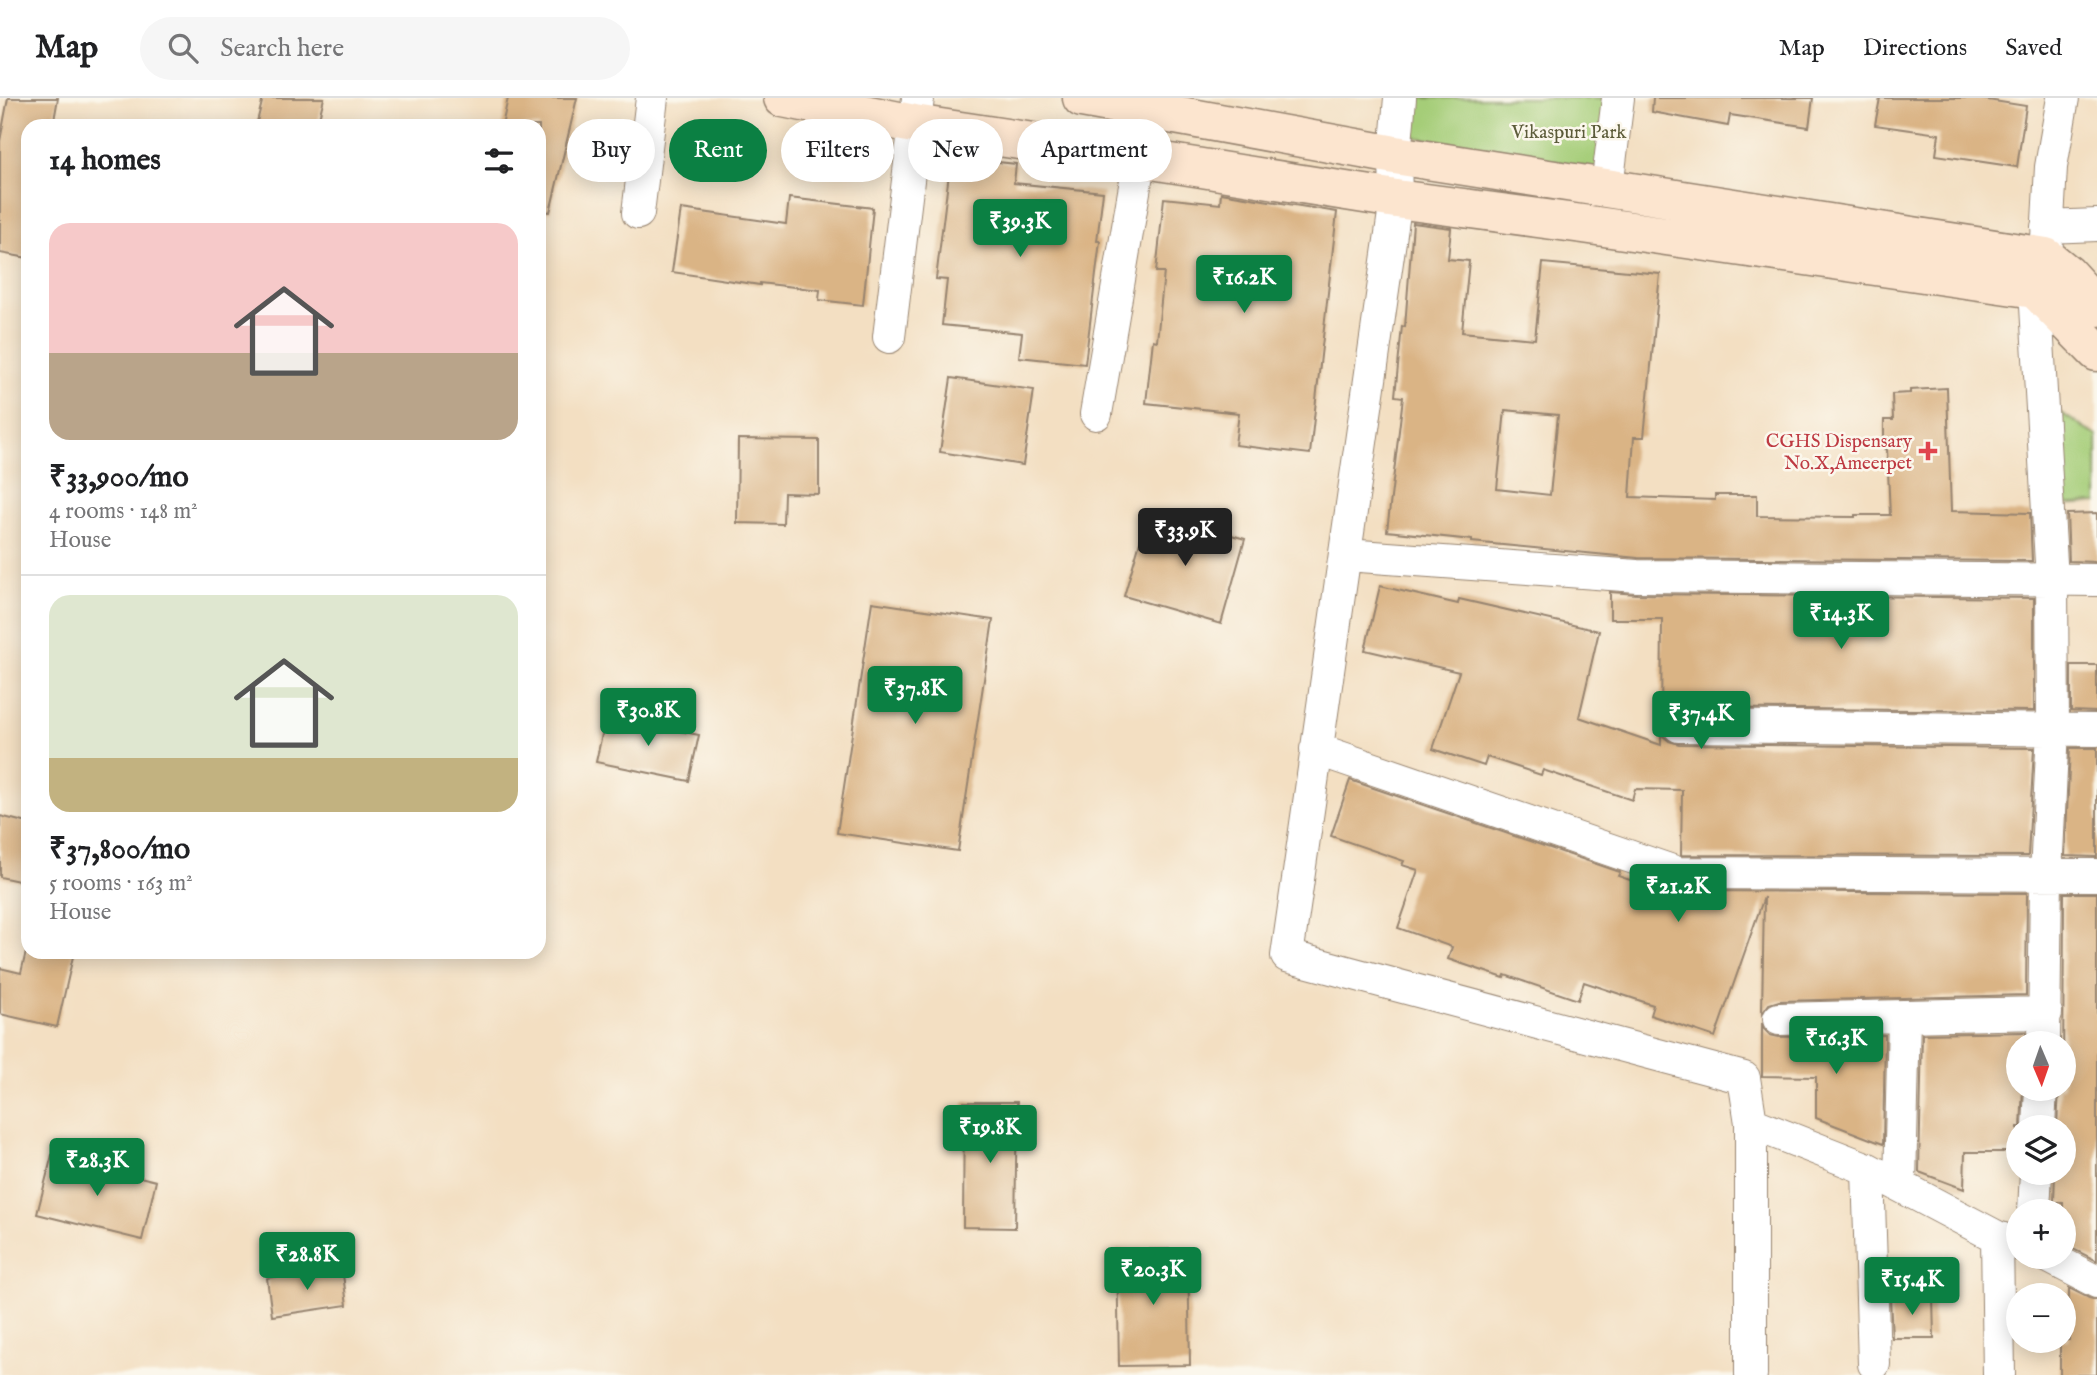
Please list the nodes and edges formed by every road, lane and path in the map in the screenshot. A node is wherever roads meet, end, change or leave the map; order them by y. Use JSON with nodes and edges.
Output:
{"nodes":[{"id":1,"x":652,"y":98,"type":"edge"},
{"id":2,"x":783,"y":98,"type":"edge"},
{"id":3,"x":1082,"y":98,"type":"edge"},
{"id":4,"x":1400,"y":98,"type":"edge"},
{"id":5,"x":1618,"y":98,"type":"edge"},
{"id":6,"x":2063,"y":98,"type":"edge"},
{"id":7,"x":1149,"y":110,"type":"junction"},
{"id":8,"x":916,"y":111,"type":"edge"},
{"id":9,"x":1147,"y":119,"type":"edge"},
{"id":10,"x":1017,"y":132,"type":"edge"},
{"id":11,"x":1395,"y":155,"type":"junction"},
{"id":12,"x":1172,"y":163,"type":"edge"},
{"id":13,"x":1135,"y":182,"type":"edge"},
{"id":14,"x":1607,"y":187,"type":"junction"},
{"id":15,"x":1396,"y":199,"type":"junction"},
{"id":16,"x":638,"y":213,"type":"dead end"},
{"id":17,"x":2097,"y":225,"type":"edge"},
{"id":18,"x":2043,"y":258,"type":"junction"},
{"id":19,"x":2097,"y":307,"type":"edge"},
{"id":20,"x":889,"y":337,"type":"dead end"},
{"id":21,"x":2097,"y":352,"type":"edge"},
{"id":22,"x":1096,"y":414,"type":"dead end"},
{"id":23,"x":1346,"y":555,"type":"junction"},
{"id":24,"x":2052,"y":580,"type":"junction"},
{"id":25,"x":2097,"y":580,"type":"edge"},
{"id":26,"x":1679,"y":726,"type":"dead end"},
{"id":27,"x":2053,"y":729,"type":"junction"},
{"id":28,"x":2097,"y":730,"type":"edge"},
{"id":29,"x":1316,"y":749,"type":"junction"},
{"id":30,"x":2046,"y":874,"type":"junction"},
{"id":31,"x":2097,"y":874,"type":"edge"},
{"id":32,"x":1904,"y":1016,"type":"junction"},
{"id":33,"x":1779,"y":1019,"type":"dead end"},
{"id":34,"x":2045,"y":1028,"type":"edge"},
{"id":35,"x":1751,"y":1123,"type":"junction"},
{"id":36,"x":1868,"y":1169,"type":"junction"},
{"id":37,"x":1900,"y":1184,"type":"junction"},
{"id":38,"x":2006,"y":1240,"type":"edge"},
{"id":39,"x":2006,"y":1258,"type":"edge"},
{"id":40,"x":2072,"y":1269,"type":"edge"},
{"id":41,"x":2097,"y":1282,"type":"edge"},
{"id":42,"x":1874,"y":1364,"type":"dead end"},
{"id":43,"x":1751,"y":1375,"type":"edge"},
{"id":44,"x":1999,"y":1375,"type":"edge"}],
"edges":[{"from":1,"to":16,"type":"street"},
{"from":2,"to":8,"type":"main road"},
{"from":3,"to":7,"type":"main road"},
{"from":4,"to":11,"type":"street"},
{"from":5,"to":14,"type":"street"},
{"from":6,"to":18,"type":"street"},
{"from":7,"to":9,"type":"street"},
{"from":7,"to":11,"type":"main road"},
{"from":8,"to":10,"type":"main road"},
{"from":8,"to":20,"type":"street"},
{"from":11,"to":14,"type":"main road"},
{"from":11,"to":15,"type":"street"},
{"from":12,"to":15,"type":"main road"},
{"from":13,"to":22,"type":"street"},
{"from":14,"to":18,"type":"main road"},
{"from":15,"to":18,"type":"main road"},
{"from":15,"to":23,"type":"street"},
{"from":17,"to":18,"type":"street"},
{"from":18,"to":19,"type":"main road"},
{"from":18,"to":21,"type":"main road"},
{"from":18,"to":24,"type":"street"},
{"from":23,"to":24,"type":"street"},
{"from":23,"to":29,"type":"street"},
{"from":24,"to":25,"type":"street"},
{"from":24,"to":27,"type":"street"},
{"from":26,"to":27,"type":"street"},
{"from":27,"to":28,"type":"street"},
{"from":27,"to":30,"type":"street"},
{"from":29,"to":30,"type":"street"},
{"from":29,"to":35,"type":"street"},
{"from":30,"to":31,"type":"street"},
{"from":30,"to":34,"type":"street"},
{"from":32,"to":33,"type":"street"},
{"from":32,"to":34,"type":"street"},
{"from":32,"to":37,"type":"street"},
{"from":35,"to":36,"type":"street"},
{"from":35,"to":43,"type":"street"},
{"from":36,"to":37,"type":"street"},
{"from":36,"to":42,"type":"street"},
{"from":37,"to":38,"type":"street"},
{"from":39,"to":44,"type":"street"},
{"from":40,"to":41,"type":"street"}]}
